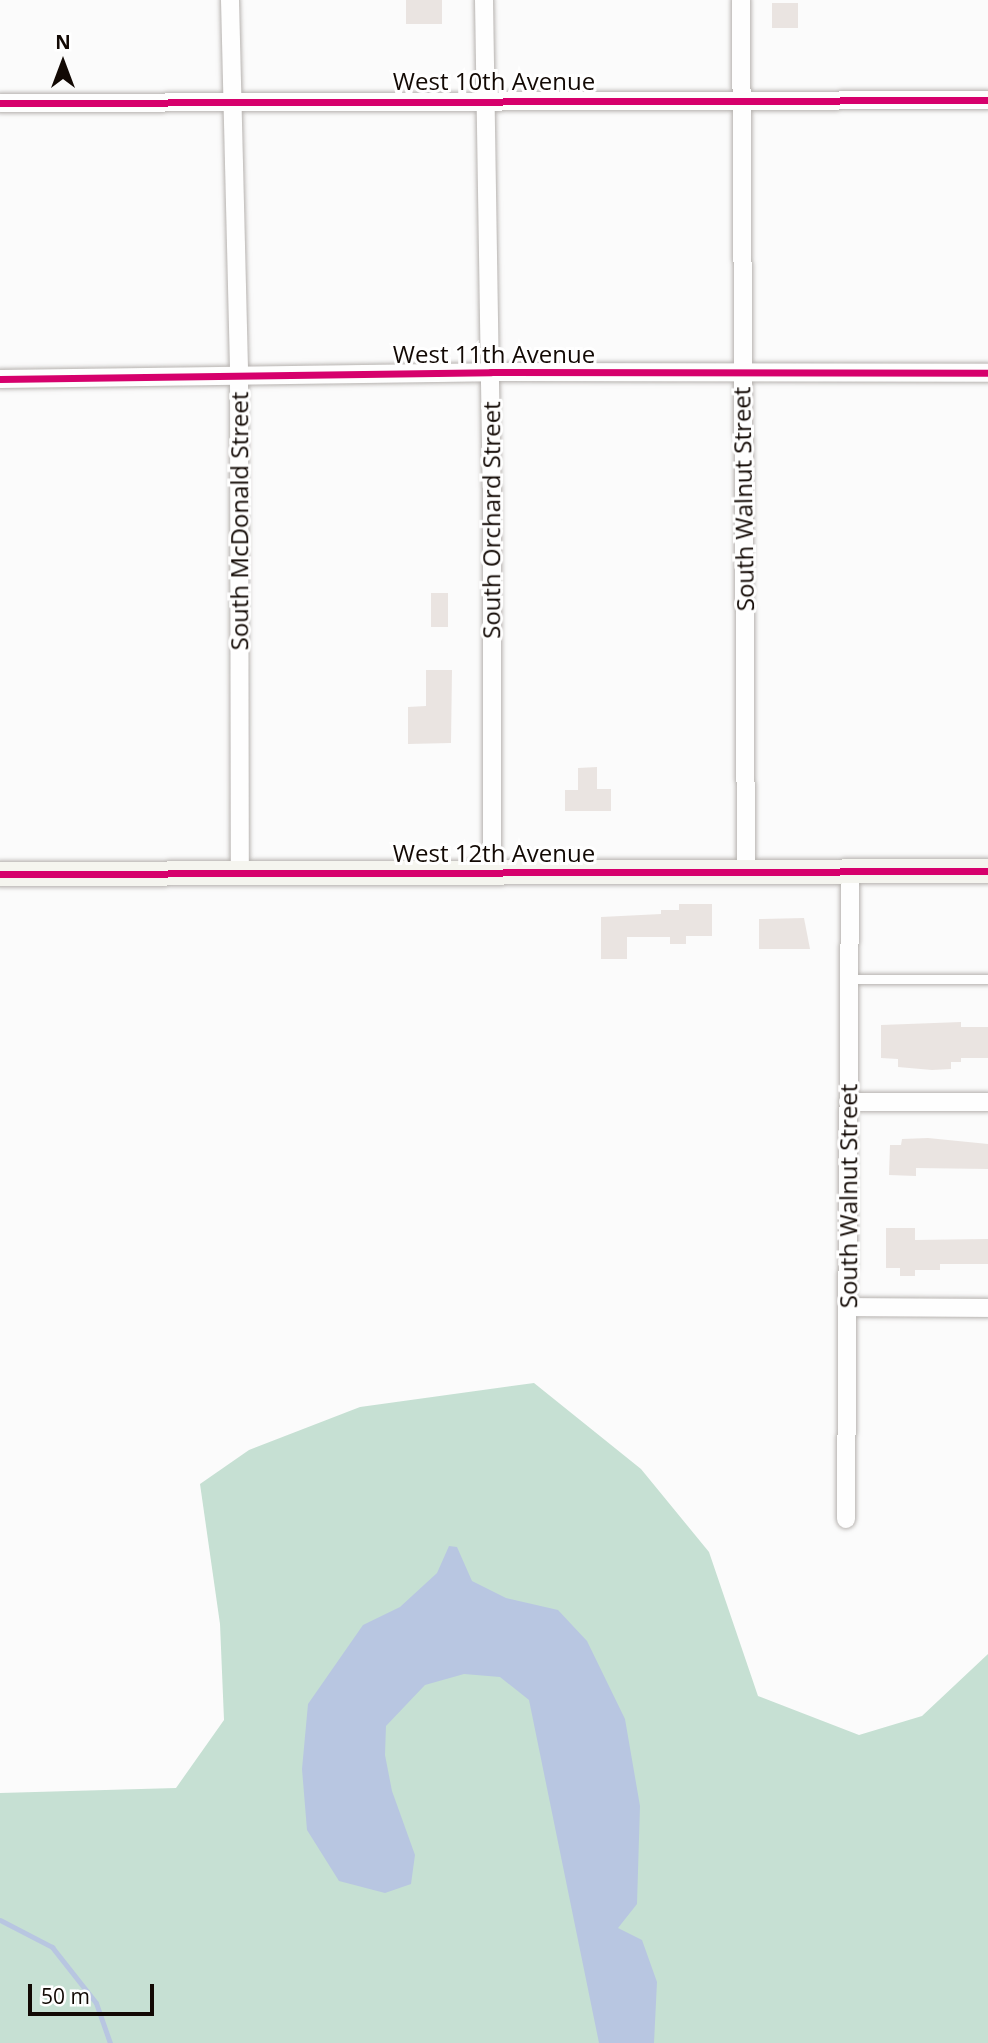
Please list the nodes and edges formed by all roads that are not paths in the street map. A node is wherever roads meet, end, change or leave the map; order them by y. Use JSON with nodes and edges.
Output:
{"nodes":[{"id":1,"x":230,"y":0,"type":"edge"},
{"id":2,"x":484,"y":0,"type":"edge"},
{"id":3,"x":741,"y":0,"type":"edge"},
{"id":4,"x":485,"y":100,"type":"junction"},
{"id":5,"x":988,"y":100,"type":"edge"},
{"id":6,"x":741,"y":101,"type":"junction"},
{"id":7,"x":232,"y":102,"type":"junction"},
{"id":8,"x":0,"y":103,"type":"edge"},
{"id":9,"x":491,"y":372,"type":"junction"},
{"id":10,"x":988,"y":373,"type":"edge"},
{"id":11,"x":741,"y":375,"type":"junction"},
{"id":12,"x":239,"y":377,"type":"junction"},
{"id":13,"x":0,"y":379,"type":"edge"},
{"id":14,"x":988,"y":871,"type":"edge"},
{"id":15,"x":492,"y":872,"type":"junction"},
{"id":16,"x":240,"y":873,"type":"junction"},
{"id":17,"x":746,"y":873,"type":"junction"},
{"id":18,"x":850,"y":873,"type":"junction"},
{"id":19,"x":0,"y":874,"type":"edge"},
{"id":20,"x":850,"y":979,"type":"junction"},
{"id":21,"x":988,"y":979,"type":"edge"},
{"id":22,"x":848,"y":1102,"type":"junction"},
{"id":23,"x":988,"y":1102,"type":"edge"},
{"id":24,"x":848,"y":1307,"type":"junction"},
{"id":25,"x":988,"y":1308,"type":"edge"},
{"id":26,"x":846,"y":1519,"type":"dead end"}],
"edges":[{"from":1,"to":7,"type":"street","name":"South McDonald Street"},
{"from":2,"to":4,"type":"street","name":"South Orchard Street"},
{"from":3,"to":6,"type":"street","name":"South Walnut Street"},
{"from":4,"to":6,"type":"street","name":"West 10th Avenue"},
{"from":4,"to":7,"type":"street","name":"West 10th Avenue"},
{"from":4,"to":9,"type":"street","name":"South Orchard Street"},
{"from":5,"to":6,"type":"street","name":"West 10th Avenue"},
{"from":6,"to":11,"type":"street","name":"South Walnut Street"},
{"from":7,"to":8,"type":"street","name":"West 10th Avenue"},
{"from":7,"to":12,"type":"street","name":"South McDonald Street"},
{"from":9,"to":11,"type":"street","name":"West 11th Avenue"},
{"from":9,"to":12,"type":"street","name":"West 11th Avenue"},
{"from":9,"to":15,"type":"street","name":"South Orchard Street"},
{"from":10,"to":11,"type":"street","name":"West 11th Avenue"},
{"from":11,"to":17,"type":"street","name":"South Walnut Street"},
{"from":12,"to":13,"type":"street","name":"West 11th Avenue"},
{"from":12,"to":16,"type":"street","name":"South McDonald Street"},
{"from":14,"to":18,"type":"main road","name":"West 12th Avenue"},
{"from":15,"to":16,"type":"main road","name":"West 12th Avenue"},
{"from":15,"to":17,"type":"main road","name":"West 12th Avenue"},
{"from":16,"to":19,"type":"main road","name":"West 12th Avenue"},
{"from":17,"to":18,"type":"main road","name":"West 12th Avenue"},
{"from":18,"to":20,"type":"street","name":"South Walnut Street"},
{"from":20,"to":21,"type":"lane"},
{"from":20,"to":22,"type":"street","name":"South Walnut Street"},
{"from":22,"to":23,"type":"street"},
{"from":22,"to":24,"type":"street","name":"South Walnut Street"},
{"from":24,"to":25,"type":"street"},
{"from":24,"to":26,"type":"street","name":"South Walnut Street"}]}
